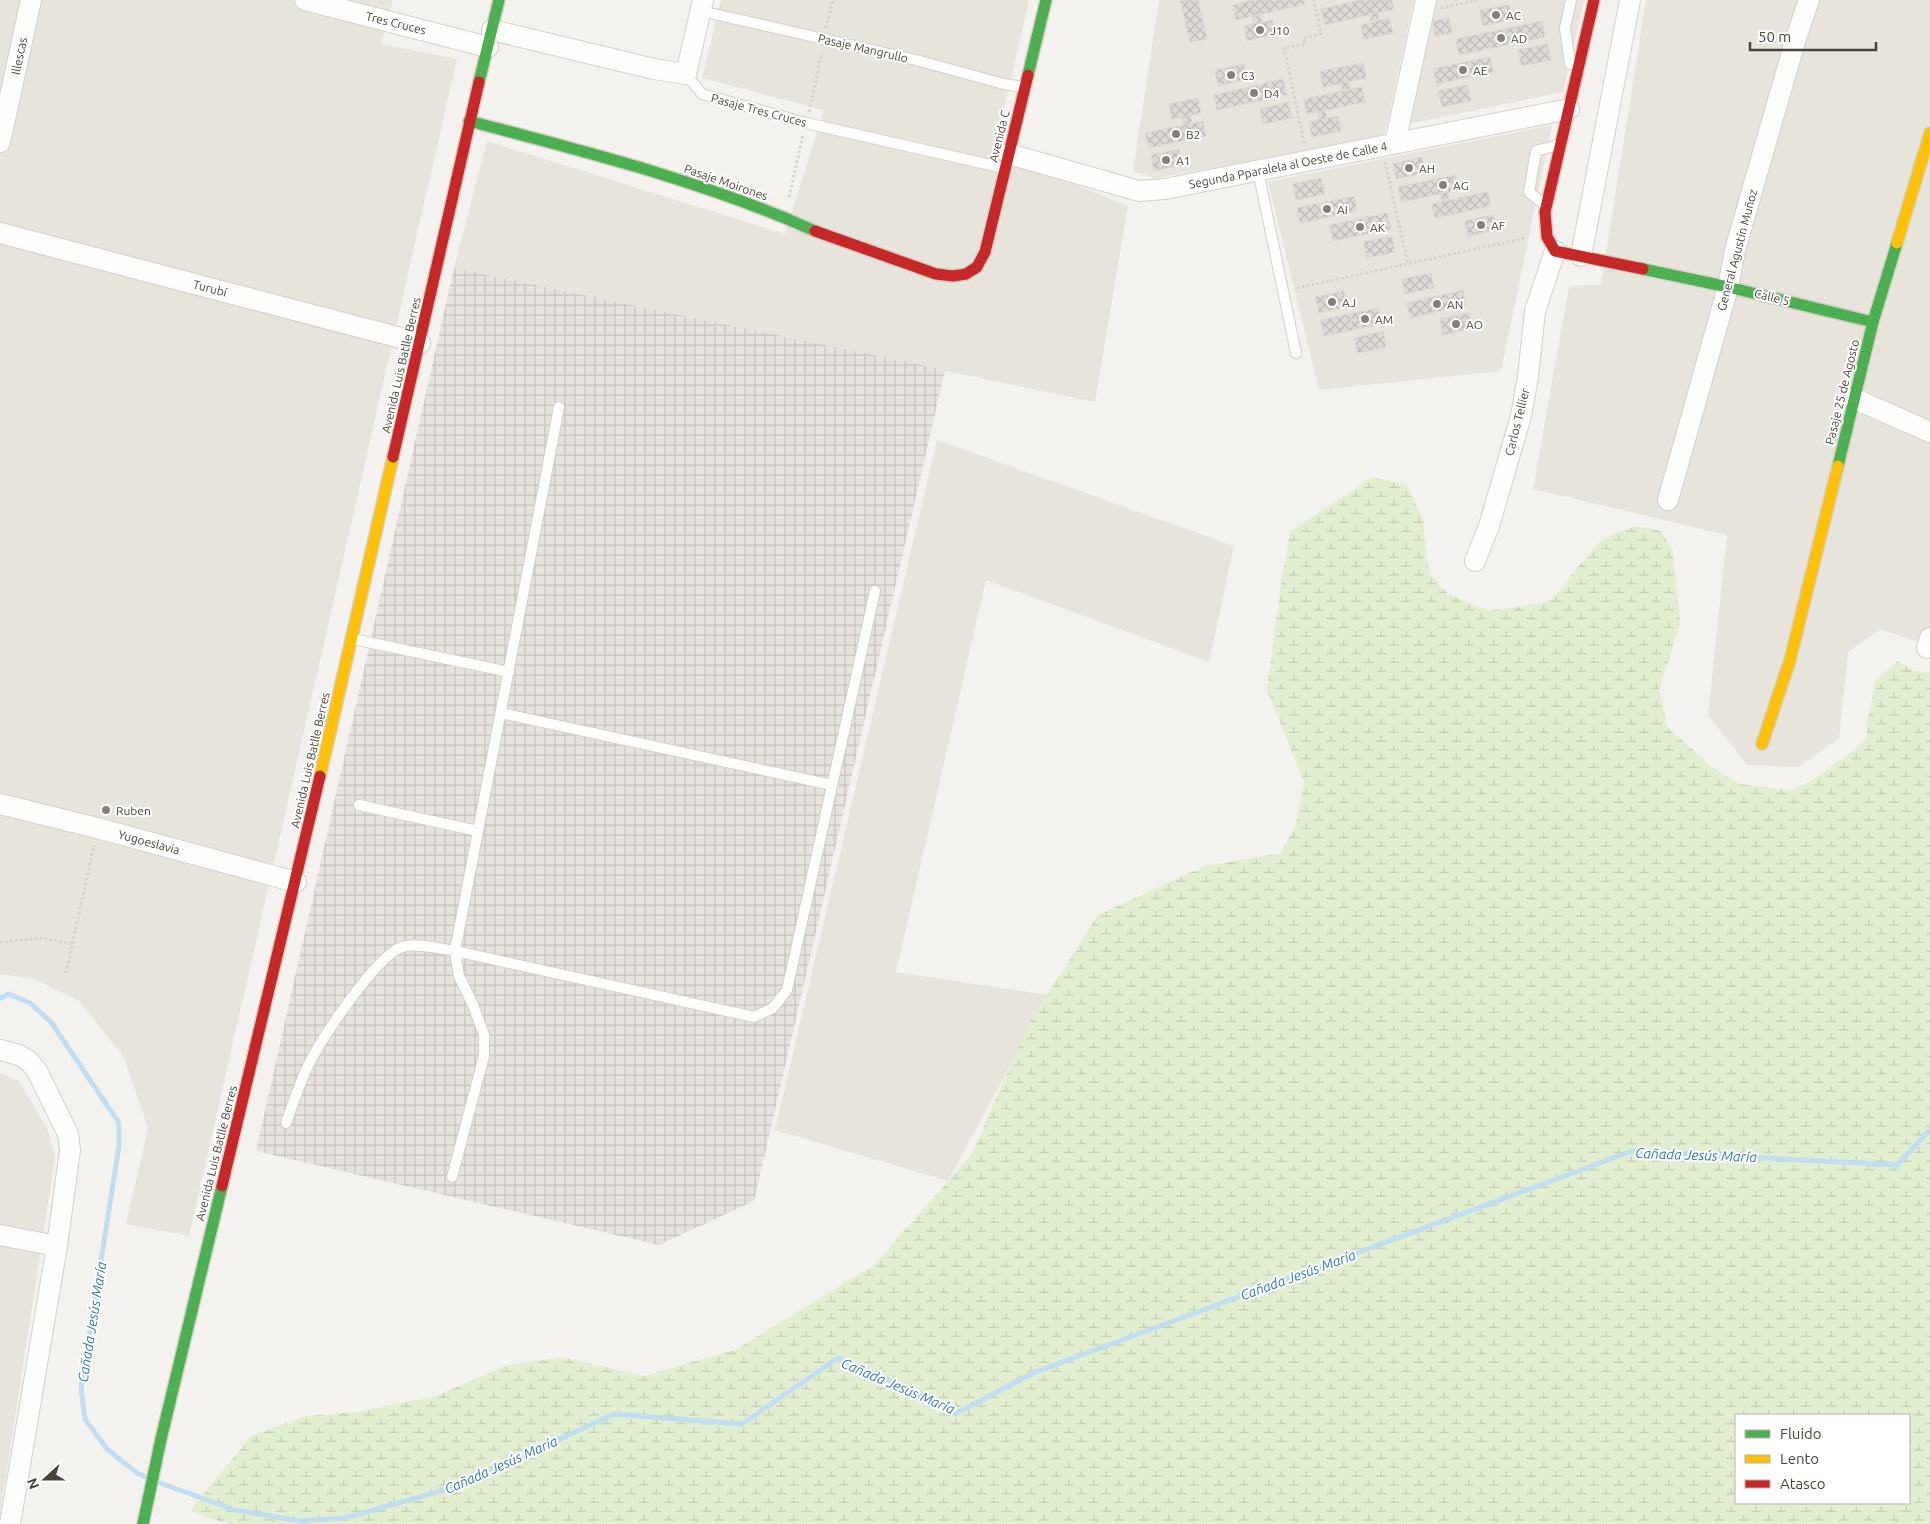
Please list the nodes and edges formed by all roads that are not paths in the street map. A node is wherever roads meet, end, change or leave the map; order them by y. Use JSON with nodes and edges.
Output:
{"nodes":[{"id":1,"x":31,"y":0,"type":"edge"},
{"id":2,"x":305,"y":0,"type":"edge"},
{"id":3,"x":499,"y":0,"type":"edge"},
{"id":4,"x":1046,"y":0,"type":"edge"},
{"id":5,"x":1571,"y":0,"type":"edge"},
{"id":6,"x":1594,"y":0,"type":"edge"},
{"id":7,"x":1630,"y":0,"type":"edge"},
{"id":8,"x":1809,"y":0,"type":"edge"},
{"id":9,"x":702,"y":5,"type":"edge"},
{"id":10,"x":1425,"y":6,"type":"edge"},
{"id":11,"x":490,"y":38,"type":"junction"},
{"id":12,"x":1578,"y":68,"type":"junction"},
{"id":13,"x":686,"y":74,"type":"junction"},
{"id":14,"x":1026,"y":87,"type":"junction"},
{"id":15,"x":1569,"y":109,"type":"junction"},
{"id":16,"x":469,"y":121,"type":"junction"},
{"id":17,"x":1930,"y":133,"type":"edge"},
{"id":18,"x":0,"y":142,"type":"edge"},
{"id":19,"x":1560,"y":144,"type":"junction"},
{"id":20,"x":1388,"y":145,"type":"junction"},
{"id":21,"x":1007,"y":161,"type":"junction"},
{"id":22,"x":1258,"y":171,"type":"junction"},
{"id":23,"x":1546,"y":206,"type":"junction"},
{"id":24,"x":0,"y":233,"type":"edge"},
{"id":25,"x":1551,"y":242,"type":"junction"},
{"id":26,"x":1581,"y":256,"type":"junction"},
{"id":27,"x":970,"y":274,"type":"joint"},
{"id":28,"x":1728,"y":287,"type":"junction"},
{"id":29,"x":1874,"y":322,"type":"junction"},
{"id":30,"x":420,"y":343,"type":"junction"},
{"id":31,"x":1296,"y":353,"type":"dead end"},
{"id":32,"x":1855,"y":399,"type":"junction"},
{"id":33,"x":559,"y":407,"type":"dead end"},
{"id":34,"x":1930,"y":432,"type":"edge"},
{"id":35,"x":1668,"y":500,"type":"dead end"},
{"id":36,"x":1475,"y":561,"type":"dead end"},
{"id":37,"x":875,"y":591,"type":"dead end"},
{"id":38,"x":352,"y":638,"type":"junction"},
{"id":39,"x":509,"y":672,"type":"junction"},
{"id":40,"x":501,"y":713,"type":"junction"},
{"id":41,"x":1762,"y":744,"type":"dead end"},
{"id":42,"x":832,"y":785,"type":"junction"},
{"id":43,"x":0,"y":804,"type":"edge"},
{"id":44,"x":359,"y":805,"type":"dead end"},
{"id":45,"x":478,"y":831,"type":"junction"},
{"id":46,"x":296,"y":882,"type":"junction"},
{"id":47,"x":456,"y":951,"type":"junction"},
{"id":48,"x":0,"y":1050,"type":"edge"},
{"id":49,"x":286,"y":1123,"type":"dead end"},
{"id":50,"x":452,"y":1176,"type":"dead end"},
{"id":51,"x":0,"y":1234,"type":"edge"},
{"id":52,"x":57,"y":1246,"type":"junction"},
{"id":53,"x":10,"y":1524,"type":"edge"},
{"id":54,"x":143,"y":1524,"type":"edge"}],
"edges":[{"from":1,"to":18,"type":"street","name":"Illescas"},
{"from":2,"to":11,"type":"street","name":"Tres Cruces"},
{"from":3,"to":11,"type":"street","name":"Avenida Luis Batlle Berres"},
{"from":4,"to":14,"type":"street","name":"Avenida C"},
{"from":5,"to":12,"type":"lane"},
{"from":6,"to":12,"type":"street","name":"Carlos Tellier"},
{"from":7,"to":26,"type":"street"},
{"from":8,"to":28,"type":"street","name":"General Agustín Muñoz"},
{"from":9,"to":13,"type":"street"},
{"from":9,"to":14,"type":"lane","name":"Pasaje Mangrullo"},
{"from":10,"to":20,"type":"street"},
{"from":11,"to":13,"type":"street"},
{"from":11,"to":16,"type":"street","name":"Avenida Luis Batlle Berres"},
{"from":12,"to":15,"type":"street","name":"Carlos Tellier"},
{"from":13,"to":21,"type":"lane","name":"Pasaje Tres Cruces"},
{"from":14,"to":21,"type":"street","name":"Avenida C"},
{"from":15,"to":19,"type":"street","name":"Carlos Tellier"},
{"from":15,"to":20,"type":"street","name":"Segunda Pparalela al Oeste de Calle 4"},
{"from":16,"to":27,"type":"street","name":"Pasaje Moirones"},
{"from":16,"to":30,"type":"street","name":"Avenida Luis Batlle Berres"},
{"from":17,"to":29,"type":"street","name":"Pasaje 25 de Agosto"},
{"from":19,"to":23,"type":"street","name":"Carlos Tellier"},
{"from":19,"to":23,"type":"lane"},
{"from":20,"to":22,"type":"street","name":"Segunda Pparalela al Oeste de Calle 4"},
{"from":21,"to":22,"type":"street","name":"Segunda Pparalela al Oeste de Calle 4"},
{"from":21,"to":27,"type":"street","name":"Avenida C"},
{"from":22,"to":31,"type":"lane"},
{"from":23,"to":25,"type":"street","name":"Carlos Tellier"},
{"from":24,"to":30,"type":"street","name":"Turubí"},
{"from":25,"to":26,"type":"street"},
{"from":25,"to":36,"type":"street","name":"Carlos Tellier"},
{"from":26,"to":28,"type":"street","name":"Calle 5"},
{"from":28,"to":29,"type":"street","name":"Calle 5"},
{"from":28,"to":35,"type":"street","name":"General Agustín Muñoz"},
{"from":29,"to":32,"type":"street","name":"Pasaje 25 de Agosto"},
{"from":30,"to":38,"type":"street","name":"Avenida Luis Batlle Berres"},
{"from":32,"to":34,"type":"street"},
{"from":32,"to":41,"type":"street","name":"Pasaje 25 de Agosto"},
{"from":33,"to":39,"type":"lane"},
{"from":37,"to":42,"type":"lane"},
{"from":38,"to":39,"type":"lane"},
{"from":38,"to":46,"type":"street","name":"Avenida Luis Batlle Berres"},
{"from":39,"to":40,"type":"lane"},
{"from":40,"to":42,"type":"lane"},
{"from":40,"to":45,"type":"lane"},
{"from":42,"to":47,"type":"lane"},
{"from":43,"to":46,"type":"street","name":"Yugoeslavia"},
{"from":44,"to":45,"type":"lane"},
{"from":45,"to":47,"type":"lane"},
{"from":46,"to":54,"type":"street","name":"Avenida Luis Batlle Berres"},
{"from":47,"to":49,"type":"lane"},
{"from":47,"to":50,"type":"lane"},
{"from":48,"to":52,"type":"street"},
{"from":51,"to":52,"type":"street"},
{"from":52,"to":53,"type":"street"}]}
